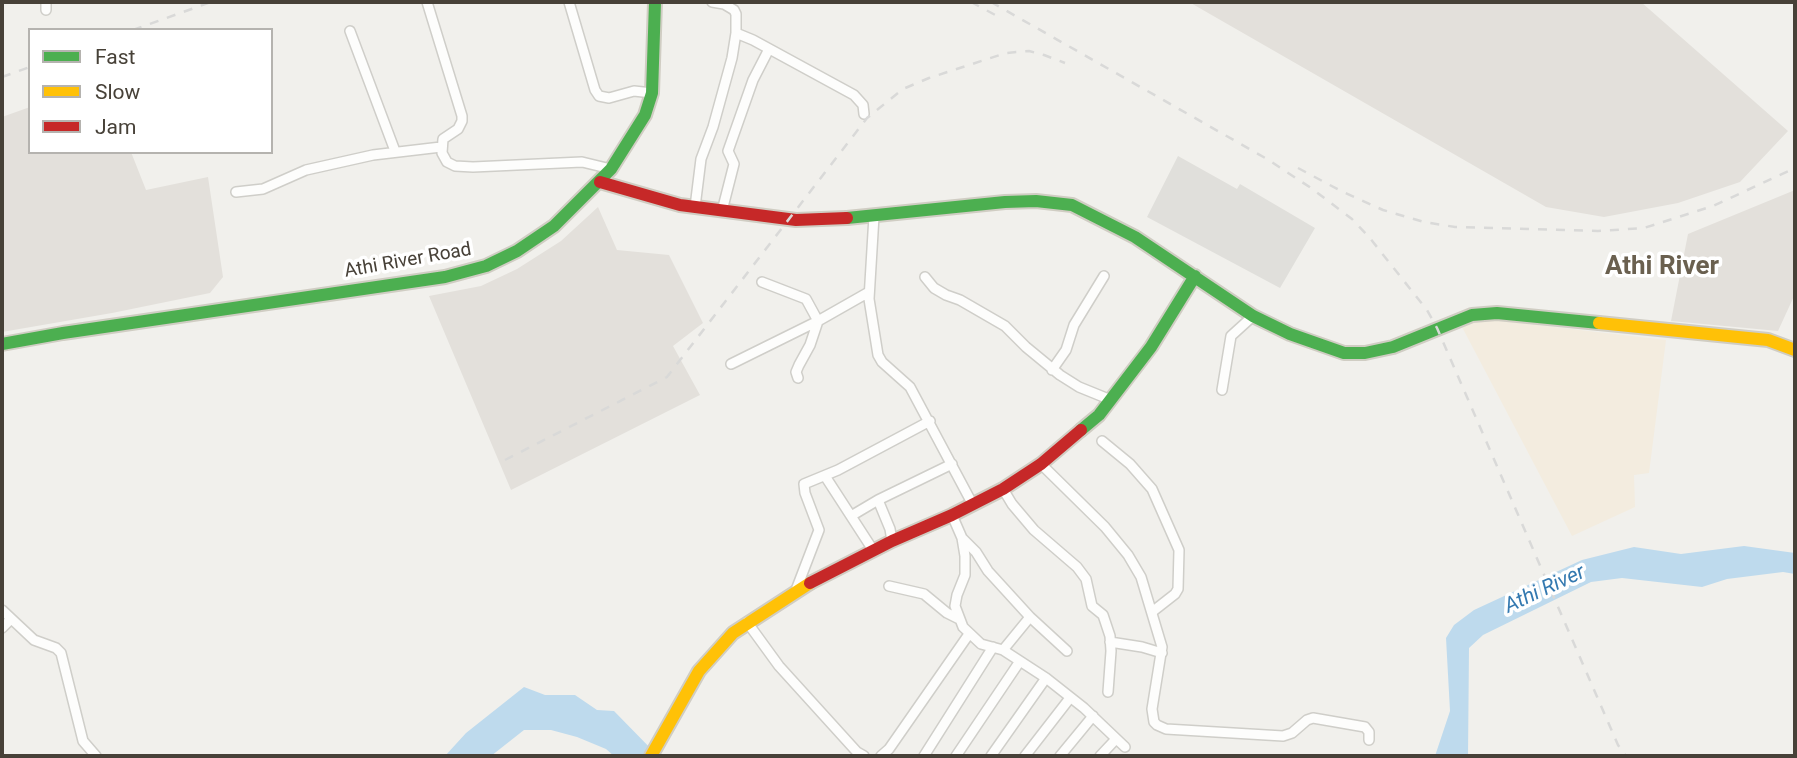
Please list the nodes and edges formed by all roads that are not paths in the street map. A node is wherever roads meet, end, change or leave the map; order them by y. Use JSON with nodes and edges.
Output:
{"nodes":[{"id":1,"x":427,"y":2,"type":"edge"},
{"id":2,"x":569,"y":2,"type":"edge"},
{"id":3,"x":655,"y":2,"type":"edge"},
{"id":4,"x":712,"y":2,"type":"edge"},
{"id":5,"x":350,"y":31,"type":"dead end"},
{"id":6,"x":736,"y":33,"type":"junction"},
{"id":7,"x":769,"y":49,"type":"junction"},
{"id":8,"x":652,"y":93,"type":"junction"},
{"id":9,"x":864,"y":114,"type":"dead end"},
{"id":10,"x":441,"y":147,"type":"junction"},
{"id":11,"x":395,"y":151,"type":"junction"},
{"id":12,"x":611,"y":169,"type":"junction"},
{"id":13,"x":600,"y":182,"type":"junction"},
{"id":14,"x":236,"y":192,"type":"dead end"},
{"id":15,"x":695,"y":207,"type":"junction"},
{"id":16,"x":722,"y":211,"type":"junction"},
{"id":17,"x":874,"y":216,"type":"junction"},
{"id":18,"x":1104,"y":276,"type":"dead end"},
{"id":19,"x":1195,"y":276,"type":"junction"},
{"id":20,"x":925,"y":277,"type":"dead end"},
{"id":21,"x":762,"y":282,"type":"dead end"},
{"id":22,"x":869,"y":292,"type":"junction"},
{"id":23,"x":1254,"y":316,"type":"junction"},
{"id":24,"x":818,"y":321,"type":"junction"},
{"id":25,"x":2,"y":344,"type":"edge"},
{"id":26,"x":1795,"y":349,"type":"edge"},
{"id":27,"x":732,"y":365,"type":"dead end"},
{"id":28,"x":1052,"y":370,"type":"junction"},
{"id":29,"x":798,"y":378,"type":"dead end"},
{"id":30,"x":1222,"y":390,"type":"dead end"},
{"id":31,"x":1111,"y":400,"type":"junction"},
{"id":32,"x":930,"y":421,"type":"junction"},
{"id":33,"x":1102,"y":441,"type":"dead end"},
{"id":34,"x":952,"y":464,"type":"junction"},
{"id":35,"x":1041,"y":464,"type":"junction"},
{"id":36,"x":825,"y":476,"type":"junction"},
{"id":37,"x":1003,"y":489,"type":"junction"},
{"id":38,"x":878,"y":500,"type":"junction"},
{"id":39,"x":973,"y":505,"type":"junction"},
{"id":40,"x":952,"y":515,"type":"junction"},
{"id":41,"x":851,"y":516,"type":"junction"},
{"id":42,"x":962,"y":538,"type":"junction"},
{"id":43,"x":892,"y":541,"type":"junction"},
{"id":44,"x":873,"y":550,"type":"junction"},
{"id":45,"x":889,"y":586,"type":"dead end"},
{"id":46,"x":796,"y":590,"type":"junction"},
{"id":47,"x":2,"y":610,"type":"edge"},
{"id":48,"x":1152,"y":612,"type":"junction"},
{"id":49,"x":1030,"y":617,"type":"junction"},
{"id":50,"x":959,"y":619,"type":"junction"},
{"id":51,"x":10,"y":620,"type":"junction"},
{"id":52,"x":747,"y":622,"type":"junction"},
{"id":53,"x":2,"y":628,"type":"edge"},
{"id":54,"x":969,"y":634,"type":"junction"},
{"id":55,"x":1110,"y":642,"type":"junction"},
{"id":56,"x":993,"y":647,"type":"junction"},
{"id":57,"x":1003,"y":650,"type":"junction"},
{"id":58,"x":1067,"y":652,"type":"dead end"},
{"id":59,"x":1162,"y":653,"type":"junction"},
{"id":60,"x":1020,"y":661,"type":"junction"},
{"id":61,"x":1046,"y":678,"type":"junction"},
{"id":62,"x":1108,"y":692,"type":"dead end"},
{"id":63,"x":1070,"y":698,"type":"junction"},
{"id":64,"x":1093,"y":716,"type":"junction"},
{"id":65,"x":1116,"y":739,"type":"junction"},
{"id":66,"x":1369,"y":740,"type":"dead end"},
{"id":67,"x":1125,"y":747,"type":"dead end"},
{"id":68,"x":96,"y":756,"type":"edge"},
{"id":69,"x":650,"y":756,"type":"edge"},
{"id":70,"x":864,"y":756,"type":"edge"},
{"id":71,"x":881,"y":756,"type":"edge"},
{"id":72,"x":924,"y":756,"type":"edge"},
{"id":73,"x":956,"y":756,"type":"edge"},
{"id":74,"x":991,"y":756,"type":"edge"},
{"id":75,"x":1025,"y":756,"type":"edge"},
{"id":76,"x":1060,"y":756,"type":"edge"},
{"id":77,"x":1100,"y":756,"type":"edge"}],
"edges":[{"from":1,"to":10,"type":"street"},
{"from":2,"to":8,"type":"street"},
{"from":3,"to":8,"type":"street","name":"Athi River Road"},
{"from":4,"to":6,"type":"street"},
{"from":5,"to":11,"type":"street"},
{"from":6,"to":7,"type":"street"},
{"from":6,"to":15,"type":"street"},
{"from":7,"to":9,"type":"street"},
{"from":7,"to":16,"type":"street"},
{"from":8,"to":12,"type":"street","name":"Athi River Road"},
{"from":10,"to":11,"type":"street"},
{"from":10,"to":12,"type":"street"},
{"from":11,"to":14,"type":"street"},
{"from":12,"to":13,"type":"street","name":"Athi River Road"},
{"from":13,"to":15,"type":"street"},
{"from":13,"to":25,"type":"street","name":"Athi River Road"},
{"from":15,"to":16,"type":"street"},
{"from":16,"to":17,"type":"street"},
{"from":17,"to":19,"type":"street"},
{"from":17,"to":22,"type":"street"},
{"from":18,"to":28,"type":"street"},
{"from":19,"to":23,"type":"street"},
{"from":19,"to":31,"type":"street"},
{"from":20,"to":28,"type":"street"},
{"from":21,"to":24,"type":"street"},
{"from":22,"to":24,"type":"street"},
{"from":22,"to":32,"type":"street"},
{"from":23,"to":26,"type":"street"},
{"from":23,"to":30,"type":"street"},
{"from":24,"to":27,"type":"street"},
{"from":24,"to":29,"type":"street"},
{"from":28,"to":31,"type":"street"},
{"from":31,"to":35,"type":"street"},
{"from":32,"to":34,"type":"street"},
{"from":32,"to":36,"type":"street"},
{"from":33,"to":48,"type":"street"},
{"from":34,"to":38,"type":"street"},
{"from":34,"to":39,"type":"street"},
{"from":35,"to":37,"type":"street"},
{"from":35,"to":48,"type":"street"},
{"from":36,"to":41,"type":"street"},
{"from":36,"to":46,"type":"street"},
{"from":37,"to":39,"type":"street"},
{"from":37,"to":55,"type":"street"},
{"from":38,"to":41,"type":"street"},
{"from":38,"to":43,"type":"street"},
{"from":39,"to":40,"type":"street"},
{"from":40,"to":42,"type":"street"},
{"from":40,"to":43,"type":"street"},
{"from":41,"to":44,"type":"street"},
{"from":42,"to":49,"type":"street"},
{"from":42,"to":50,"type":"street"},
{"from":43,"to":44,"type":"street"},
{"from":44,"to":46,"type":"street"},
{"from":45,"to":50,"type":"street"},
{"from":46,"to":52,"type":"street"},
{"from":47,"to":51,"type":"street"},
{"from":48,"to":59,"type":"street"},
{"from":49,"to":57,"type":"street"},
{"from":49,"to":58,"type":"street"},
{"from":50,"to":54,"type":"street"},
{"from":51,"to":53,"type":"street"},
{"from":51,"to":68,"type":"street"},
{"from":52,"to":69,"type":"street"},
{"from":52,"to":70,"type":"street"},
{"from":54,"to":56,"type":"street"},
{"from":54,"to":71,"type":"street"},
{"from":55,"to":59,"type":"street"},
{"from":55,"to":62,"type":"street"},
{"from":56,"to":57,"type":"street"},
{"from":56,"to":72,"type":"street"},
{"from":57,"to":60,"type":"street"},
{"from":59,"to":66,"type":"street"},
{"from":60,"to":61,"type":"street"},
{"from":60,"to":73,"type":"street"},
{"from":61,"to":63,"type":"street"},
{"from":61,"to":74,"type":"street"},
{"from":63,"to":64,"type":"street"},
{"from":63,"to":75,"type":"street"},
{"from":64,"to":65,"type":"street"},
{"from":64,"to":76,"type":"street"},
{"from":65,"to":67,"type":"street"},
{"from":65,"to":77,"type":"street"}]}
